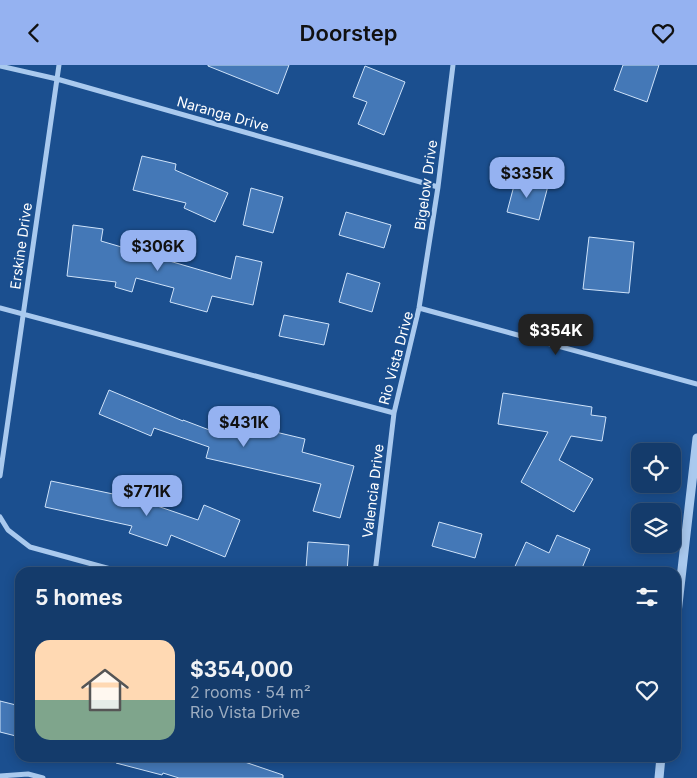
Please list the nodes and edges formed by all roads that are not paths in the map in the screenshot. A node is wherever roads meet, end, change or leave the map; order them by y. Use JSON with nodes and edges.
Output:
{"nodes":[{"id":1,"x":59,"y":65,"type":"edge"},
{"id":2,"x":452,"y":65,"type":"edge"},
{"id":3,"x":0,"y":66,"type":"edge"},
{"id":4,"x":57,"y":79,"type":"junction"},
{"id":5,"x":438,"y":187,"type":"junction"},
{"id":6,"x":0,"y":308,"type":"edge"},
{"id":7,"x":420,"y":308,"type":"junction"},
{"id":8,"x":22,"y":315,"type":"junction"},
{"id":9,"x":697,"y":384,"type":"edge"},
{"id":10,"x":394,"y":413,"type":"junction"},
{"id":11,"x":697,"y":438,"type":"edge"},
{"id":12,"x":0,"y":476,"type":"edge"},
{"id":13,"x":0,"y":517,"type":"edge"},
{"id":14,"x":103,"y":567,"type":"edge"},
{"id":15,"x":376,"y":567,"type":"edge"},
{"id":16,"x":681,"y":578,"type":"edge"},
{"id":17,"x":661,"y":762,"type":"edge"},
{"id":18,"x":0,"y":776,"type":"edge"},
{"id":19,"x":43,"y":778,"type":"edge"},
{"id":20,"x":659,"y":778,"type":"edge"}],
"edges":[{"from":1,"to":4,"type":"street"},
{"from":2,"to":5,"type":"street","name":"Bigelow Drive"},
{"from":3,"to":4,"type":"street","name":"Naranga Drive"},
{"from":4,"to":5,"type":"street","name":"Naranga Drive"},
{"from":4,"to":8,"type":"street","name":"Erskine Drive"},
{"from":5,"to":7,"type":"street","name":"Bigelow Drive"},
{"from":6,"to":8,"type":"street","name":"Rio Vista Drive"},
{"from":7,"to":9,"type":"street","name":"Rio Vista Drive"},
{"from":7,"to":10,"type":"street","name":"Rio Vista Drive"},
{"from":8,"to":10,"type":"street","name":"Rio Vista Drive"},
{"from":8,"to":12,"type":"street","name":"Erskine Drive"},
{"from":10,"to":15,"type":"street","name":"Valencia Drive"},
{"from":11,"to":16,"type":"street"},
{"from":13,"to":14,"type":"street"},
{"from":17,"to":20,"type":"street"},
{"from":18,"to":19,"type":"street"}]}
